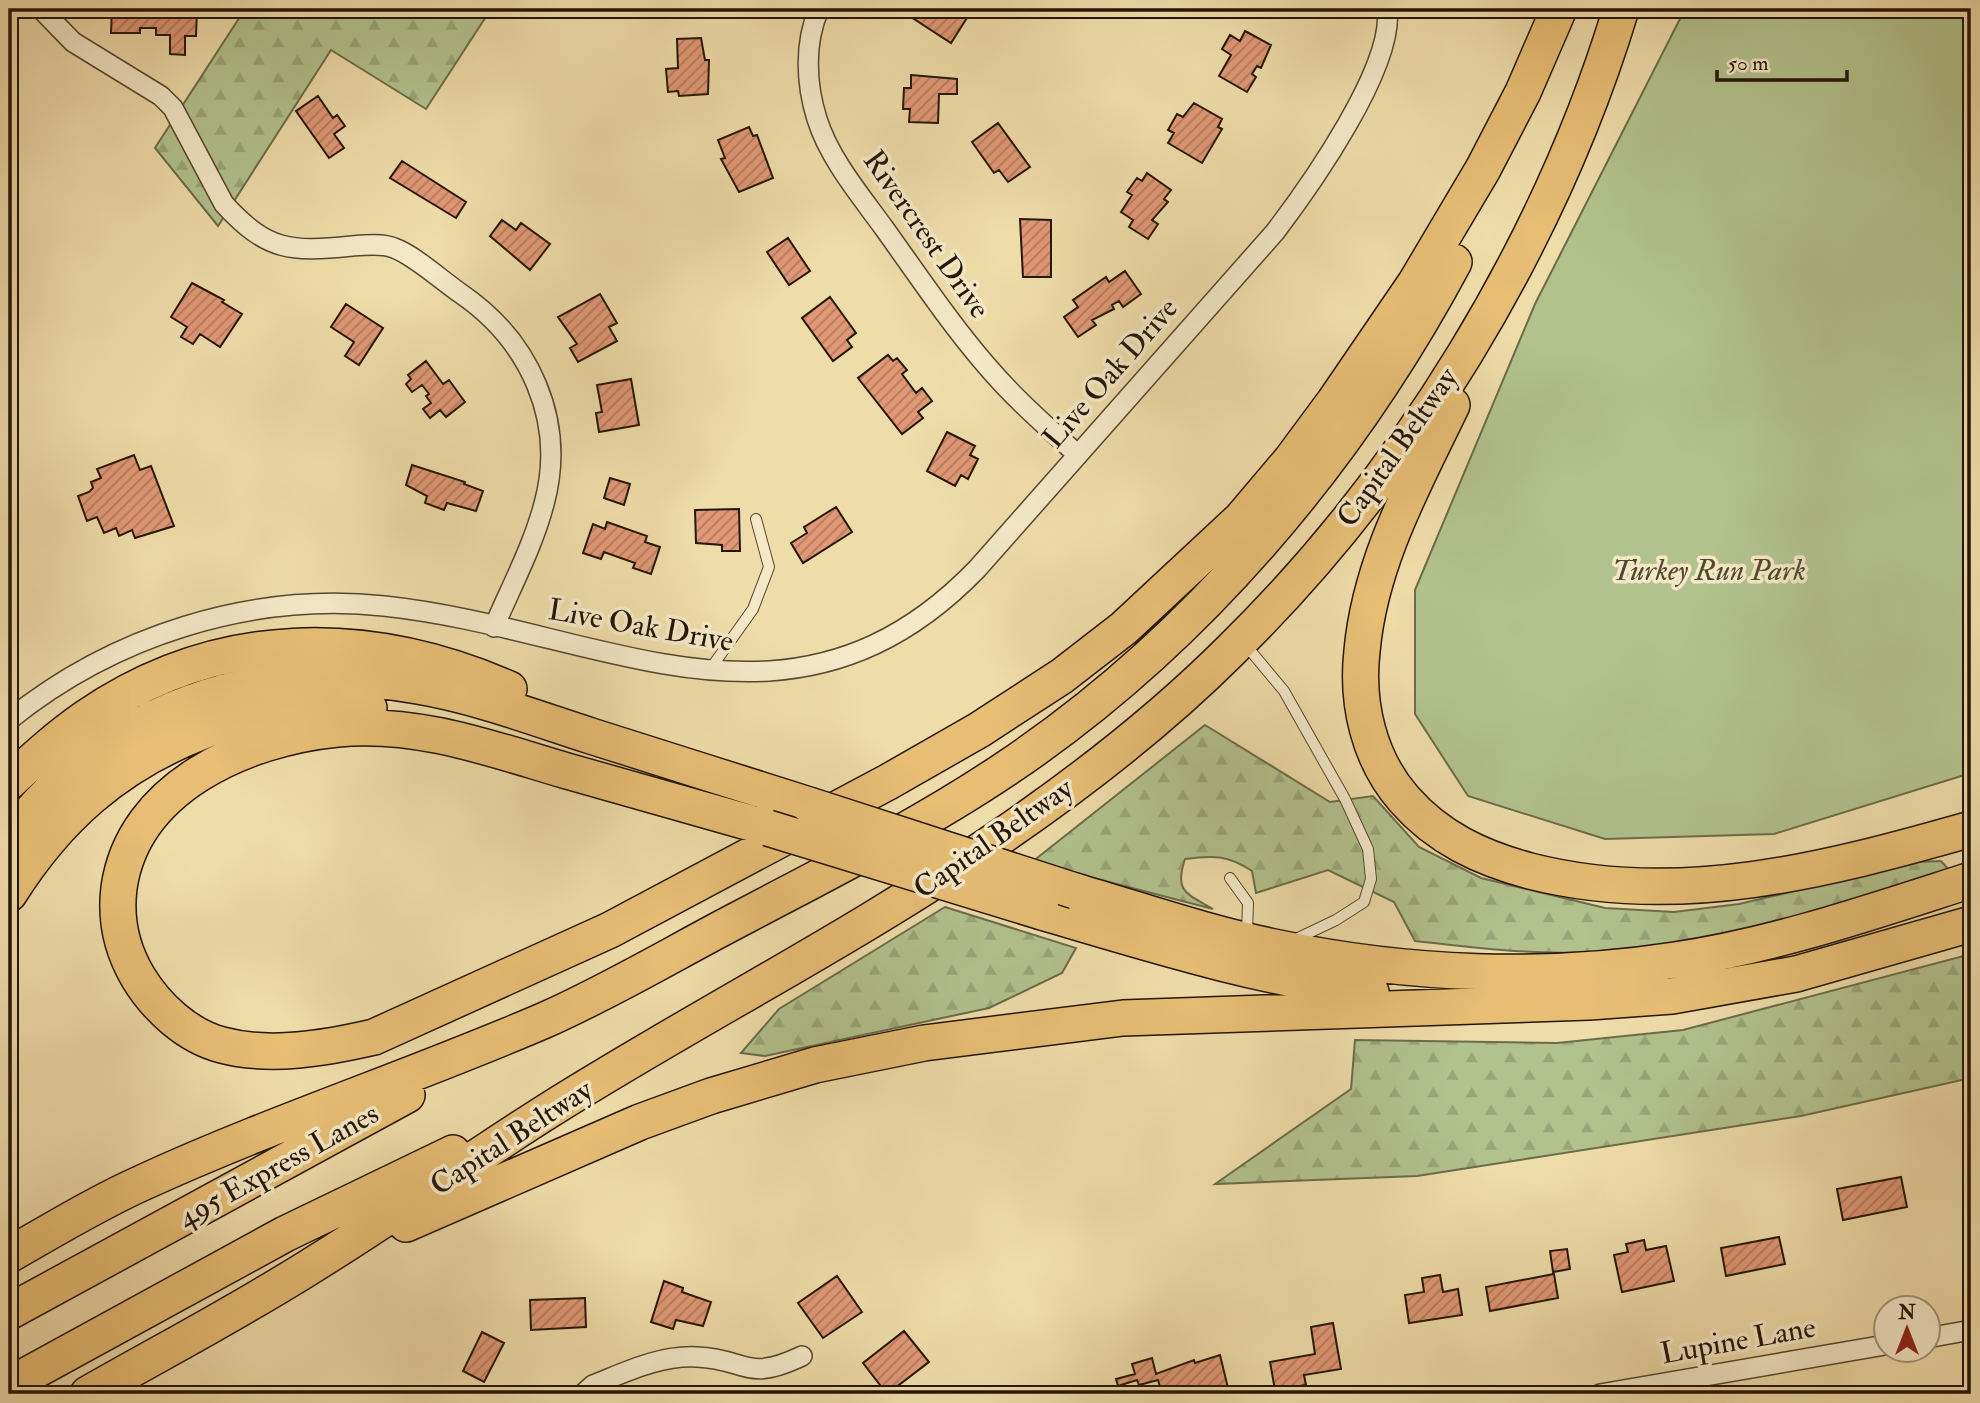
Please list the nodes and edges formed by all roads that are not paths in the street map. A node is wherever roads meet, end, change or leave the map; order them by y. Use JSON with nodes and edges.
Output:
{"nodes":[{"id":1,"x":41,"y":9,"type":"edge"},
{"id":2,"x":819,"y":9,"type":"edge"},
{"id":3,"x":1387,"y":9,"type":"edge"},
{"id":4,"x":1561,"y":9,"type":"edge"},
{"id":5,"x":1621,"y":9,"type":"edge"},
{"id":6,"x":1547,"y":202,"type":"junction"},
{"id":7,"x":1078,"y":455,"type":"junction"},
{"id":8,"x":756,"y":519,"type":"dead end"},
{"id":9,"x":494,"y":627,"type":"junction"},
{"id":10,"x":1241,"y":640,"type":"junction"},
{"id":11,"x":708,"y":671,"type":"junction"},
{"id":12,"x":9,"y":720,"type":"edge"},
{"id":13,"x":9,"y":782,"type":"edge"},
{"id":14,"x":809,"y":804,"type":"junction"},
{"id":15,"x":768,"y":828,"type":"junction"},
{"id":16,"x":1971,"y":829,"type":"edge"},
{"id":17,"x":9,"y":839,"type":"edge"},
{"id":18,"x":1230,"y":878,"type":"dead end"},
{"id":19,"x":1971,"y":880,"type":"edge"},
{"id":20,"x":9,"y":894,"type":"edge"},
{"id":21,"x":1971,"y":924,"type":"edge"},
{"id":22,"x":1262,"y":944,"type":"junction"},
{"id":23,"x":1511,"y":1003,"type":"junction"},
{"id":24,"x":548,"y":1019,"type":"junction"},
{"id":25,"x":552,"y":1108,"type":"junction"},
{"id":26,"x":9,"y":1255,"type":"edge"},
{"id":27,"x":316,"y":1264,"type":"junction"},
{"id":28,"x":9,"y":1312,"type":"edge"},
{"id":29,"x":1971,"y":1330,"type":"edge"},
{"id":30,"x":1941,"y":1335,"type":"edge"},
{"id":31,"x":1871,"y":1347,"type":"edge"},
{"id":32,"x":802,"y":1356,"type":"dead end"},
{"id":33,"x":9,"y":1385,"type":"edge"},
{"id":34,"x":88,"y":1394,"type":"edge"},
{"id":35,"x":583,"y":1394,"type":"edge"},
{"id":36,"x":1600,"y":1394,"type":"edge"}],
"edges":[{"from":1,"to":9,"type":"street"},
{"from":2,"to":7,"type":"street","name":"Rivercrest Drive"},
{"from":3,"to":7,"type":"street","name":"Live Oak Drive"},
{"from":4,"to":15,"type":"highway"},
{"from":4,"to":24,"type":"highway","name":"Capital Beltway"},
{"from":5,"to":6,"type":"highway","name":"Capital Beltway"},
{"from":6,"to":10,"type":"highway","name":"Capital Beltway"},
{"from":6,"to":16,"type":"highway"},
{"from":7,"to":11,"type":"street","name":"Live Oak Drive"},
{"from":8,"to":11,"type":"lane"},
{"from":9,"to":11,"type":"street","name":"Live Oak Drive"},
{"from":9,"to":12,"type":"street","name":"Live Oak Drive"},
{"from":10,"to":22,"type":"lane"},
{"from":10,"to":25,"type":"highway","name":"Capital Beltway"},
{"from":13,"to":14,"type":"highway"},
{"from":14,"to":17,"type":"highway"},
{"from":14,"to":22,"type":"highway","bridge":true},
{"from":15,"to":20,"type":"highway"},
{"from":15,"to":23,"type":"highway","bridge":true},
{"from":18,"to":22,"type":"lane"},
{"from":19,"to":22,"type":"highway"},
{"from":21,"to":23,"type":"highway"},
{"from":23,"to":27,"type":"highway"},
{"from":24,"to":26,"type":"highway","name":"Capital Beltway"},
{"from":24,"to":28,"type":"highway","name":"495 Express Lanes"},
{"from":25,"to":27,"type":"highway","name":"Capital Beltway"},
{"from":25,"to":33,"type":"highway"},
{"from":27,"to":34,"type":"highway","name":"Capital Beltway"},
{"from":29,"to":30,"type":"street"},
{"from":31,"to":36,"type":"street","name":"Lupine Lane"},
{"from":32,"to":35,"type":"street"}]}
